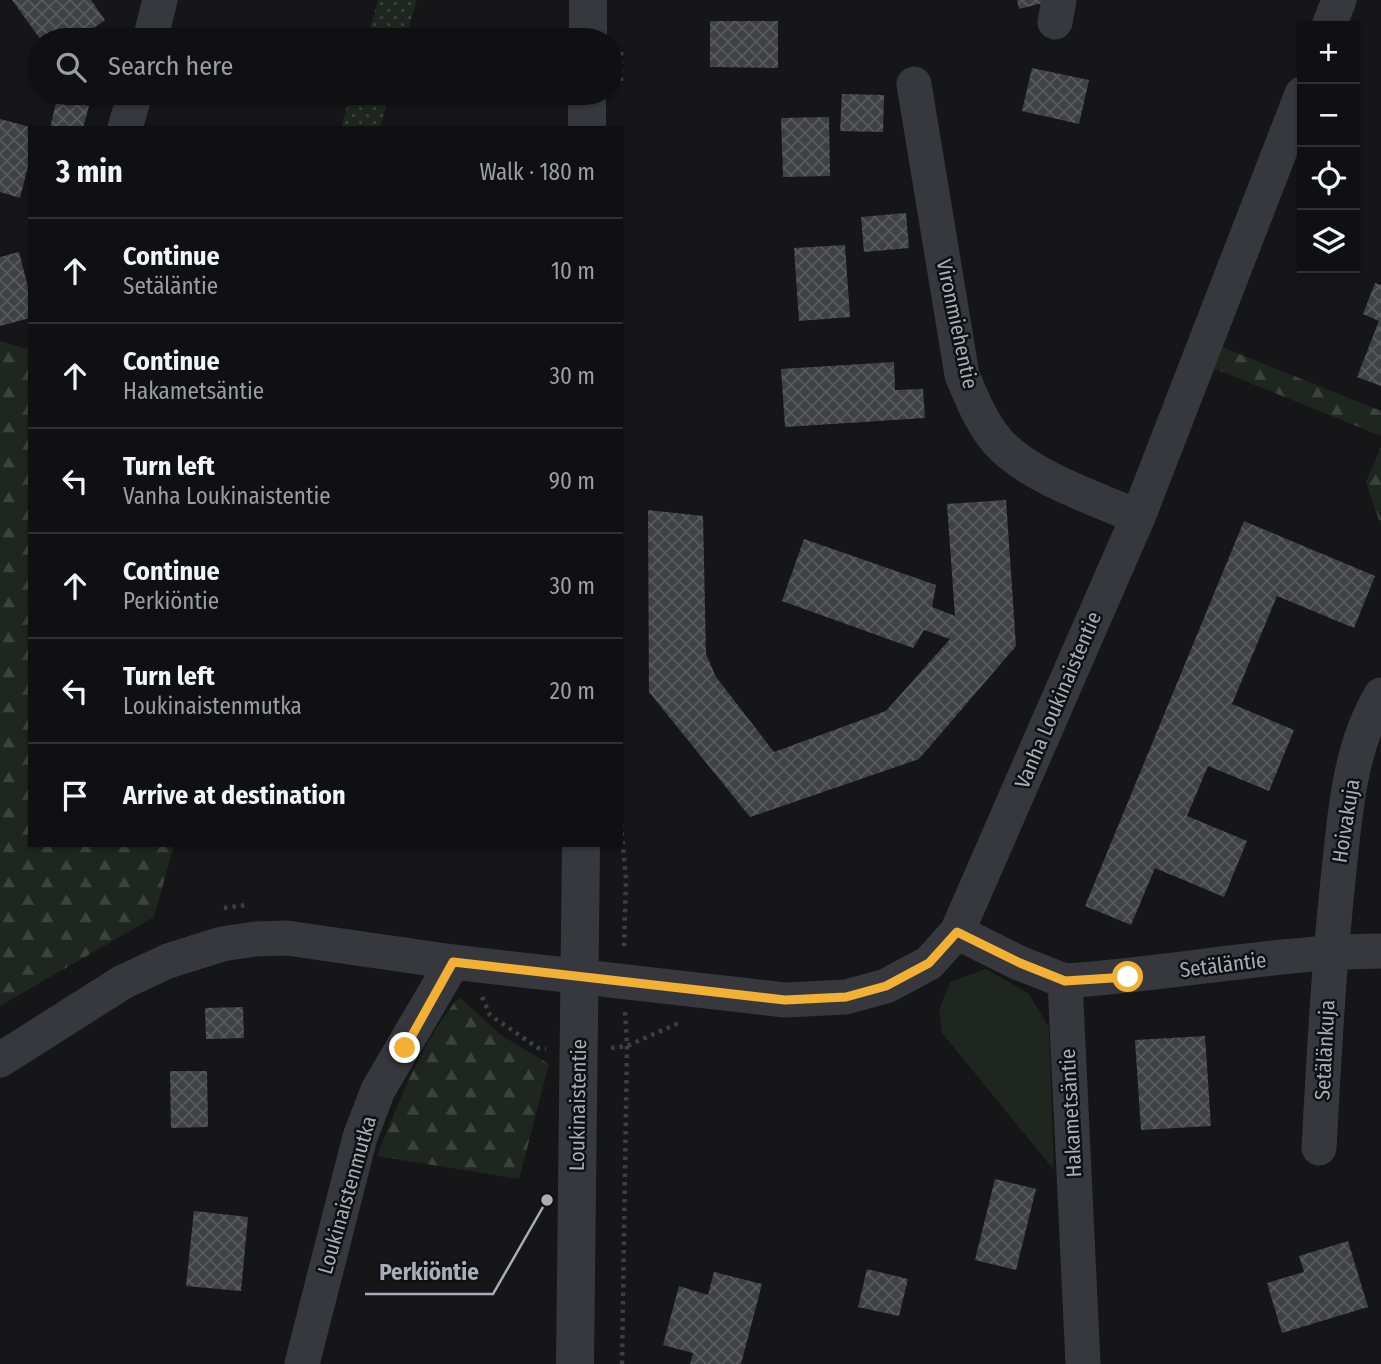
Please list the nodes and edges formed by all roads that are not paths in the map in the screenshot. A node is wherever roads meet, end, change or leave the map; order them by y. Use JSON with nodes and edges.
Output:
{"nodes":[{"id":1,"x":160,"y":0,"type":"edge"},
{"id":2,"x":588,"y":0,"type":"edge"},
{"id":3,"x":1339,"y":0,"type":"edge"},
{"id":4,"x":1331,"y":21,"type":"edge"},
{"id":5,"x":153,"y":28,"type":"edge"},
{"id":6,"x":598,"y":28,"type":"edge"},
{"id":7,"x":914,"y":84,"type":"dead end"},
{"id":8,"x":132,"y":105,"type":"edge"},
{"id":9,"x":597,"y":105,"type":"edge"},
{"id":10,"x":1297,"y":107,"type":"edge"},
{"id":11,"x":126,"y":126,"type":"edge"},
{"id":12,"x":588,"y":126,"type":"edge"},
{"id":13,"x":1138,"y":517,"type":"junction"},
{"id":14,"x":1381,"y":695,"type":"edge"},
{"id":15,"x":581,"y":847,"type":"edge"},
{"id":16,"x":957,"y":932,"type":"junction"},
{"id":17,"x":1330,"y":951,"type":"junction"},
{"id":18,"x":1381,"y":951,"type":"edge"},
{"id":19,"x":453,"y":962,"type":"junction"},
{"id":20,"x":579,"y":977,"type":"junction"},
{"id":21,"x":1065,"y":981,"type":"junction"},
{"id":22,"x":0,"y":1060,"type":"edge"},
{"id":23,"x":1319,"y":1148,"type":"dead end"},
{"id":24,"x":302,"y":1364,"type":"edge"},
{"id":25,"x":575,"y":1364,"type":"edge"},
{"id":26,"x":1083,"y":1364,"type":"edge"}],
"edges":[{"from":1,"to":5,"type":"street"},
{"from":2,"to":6,"type":"street"},
{"from":3,"to":4,"type":"street"},
{"from":7,"to":13,"type":"street","name":"Vironmiehentie"},
{"from":8,"to":11,"type":"street"},
{"from":9,"to":12,"type":"street"},
{"from":10,"to":13,"type":"street","name":"Vanha Loukinaistentie"},
{"from":13,"to":16,"type":"street","name":"Vanha Loukinaistentie"},
{"from":14,"to":17,"type":"street","name":"Hoivakuja"},
{"from":15,"to":20,"type":"street","name":"Loukinaistentie"},
{"from":16,"to":20,"type":"street","name":"Vanha Loukinaistentie"},
{"from":16,"to":21,"type":"street"},
{"from":17,"to":18,"type":"street","name":"Setäläntie"},
{"from":17,"to":21,"type":"street","name":"Setäläntie"},
{"from":17,"to":23,"type":"street","name":"Setälänkuja"},
{"from":19,"to":20,"type":"street","name":"Vanha Loukinaistentie"},
{"from":19,"to":22,"type":"street","name":"Vanha Loukinaistentie"},
{"from":19,"to":24,"type":"street","name":"Loukinaistenmutka"},
{"from":20,"to":25,"type":"street","name":"Loukinaistentie"},
{"from":21,"to":26,"type":"street","name":"Hakametsäntie"}]}
